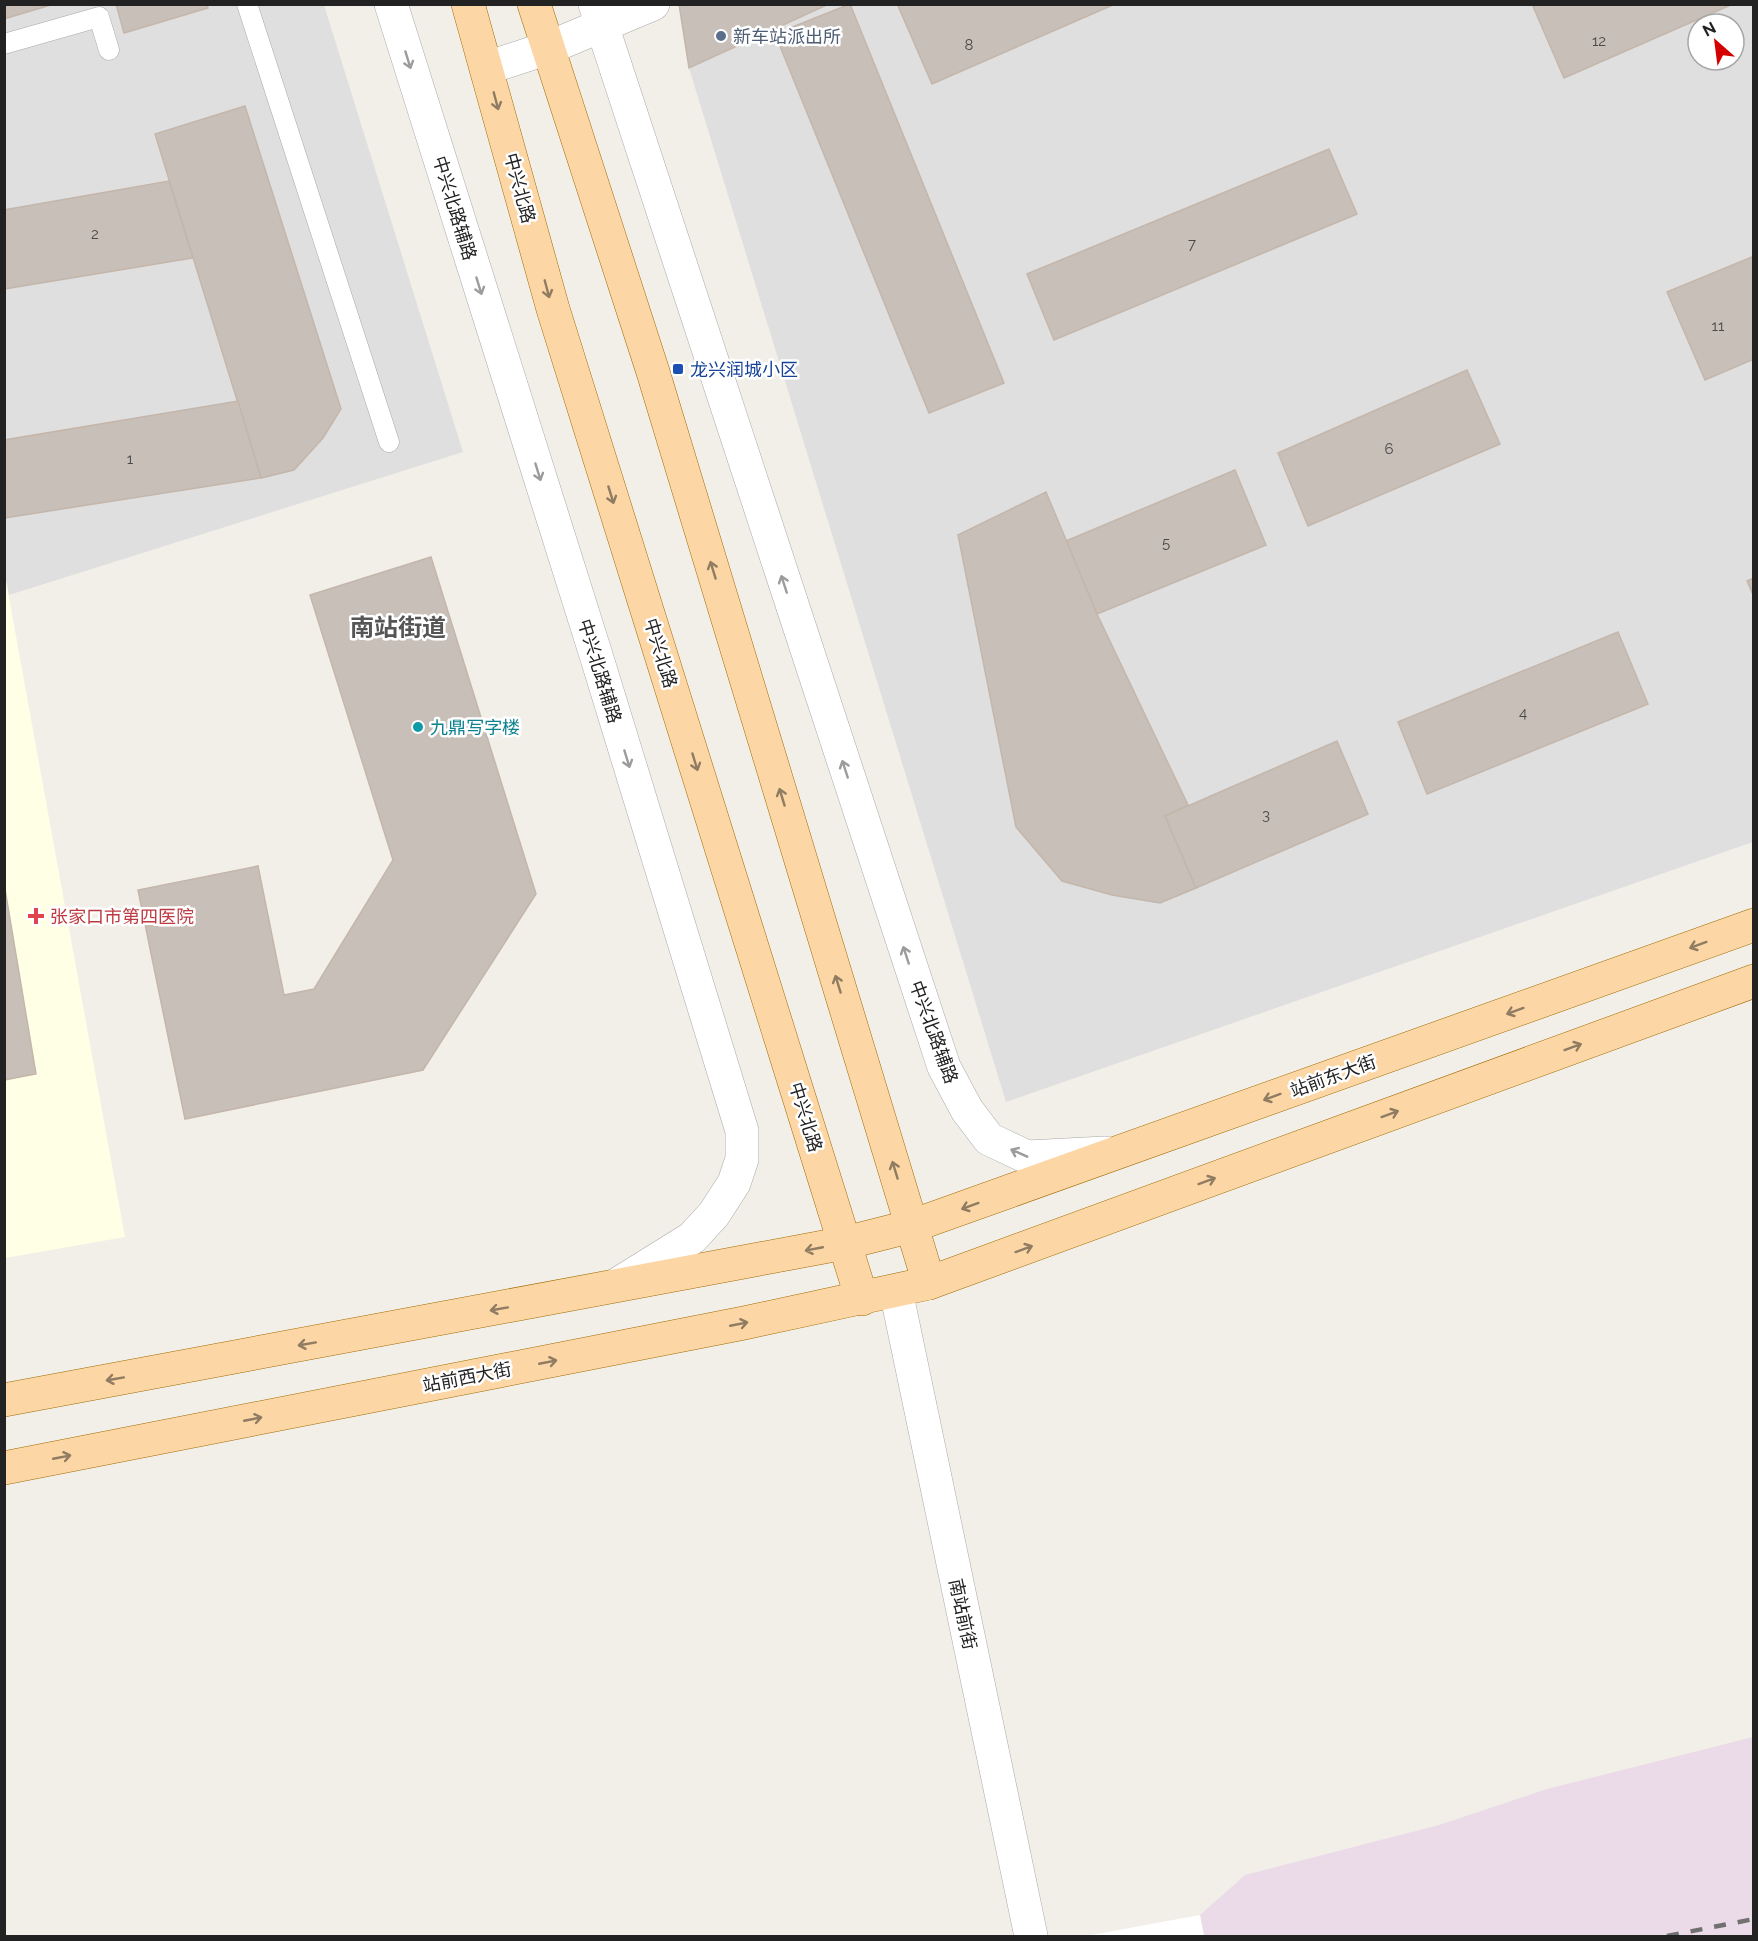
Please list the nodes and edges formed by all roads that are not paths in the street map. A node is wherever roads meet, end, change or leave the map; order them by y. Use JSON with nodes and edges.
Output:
{"nodes":[{"id":1,"x":247,"y":4,"type":"edge"},
{"id":2,"x":391,"y":4,"type":"edge"},
{"id":3,"x":468,"y":4,"type":"edge"},
{"id":4,"x":534,"y":4,"type":"edge"},
{"id":5,"x":653,"y":4,"type":"edge"},
{"id":6,"x":599,"y":15,"type":"edge"},
{"id":7,"x":4,"y":44,"type":"edge"},
{"id":8,"x":548,"y":48,"type":"junction"},
{"id":9,"x":109,"y":50,"type":"dead end"},
{"id":10,"x":487,"y":68,"type":"junction"},
{"id":11,"x":389,"y":442,"type":"dead end"},
{"id":12,"x":1754,"y":925,"type":"edge"},
{"id":13,"x":1754,"y":981,"type":"edge"},
{"id":14,"x":1118,"y":1152,"type":"junction"},
{"id":15,"x":912,"y":1226,"type":"junction"},
{"id":16,"x":846,"y":1243,"type":"junction"},
{"id":17,"x":929,"y":1283,"type":"junction"},
{"id":18,"x":611,"y":1288,"type":"junction"},
{"id":19,"x":896,"y":1291,"type":"junction"},
{"id":20,"x":862,"y":1299,"type":"junction"},
{"id":21,"x":4,"y":1400,"type":"edge"},
{"id":22,"x":4,"y":1468,"type":"edge"},
{"id":23,"x":1031,"y":1936,"type":"edge"}],
"edges":[{"from":1,"to":11,"type":"lane"},
{"from":2,"to":18,"type":"street","name":"中兴北路辅路","one_way":true},
{"from":3,"to":10,"type":"main road","name":"中兴北路"},
{"from":4,"to":8,"type":"main road"},
{"from":5,"to":6,"type":"street"},
{"from":6,"to":8,"type":"street"},
{"from":14,"to":6,"type":"street","name":"中兴北路辅路","one_way":true},
{"from":7,"to":9,"type":"lane"},
{"from":8,"to":10,"type":"street"},
{"from":15,"to":8,"type":"main road","one_way":true},
{"from":10,"to":16,"type":"main road","name":"中兴北路","one_way":true},
{"from":12,"to":14,"type":"main road","name":"站前东大街","one_way":true},
{"from":17,"to":13,"type":"main road","one_way":true},
{"from":14,"to":15,"type":"main road","name":"站前东大街","one_way":true},
{"from":15,"to":16,"type":"main road"},
{"from":15,"to":17,"type":"main road"},
{"from":16,"to":18,"type":"main road","one_way":true},
{"from":16,"to":20,"type":"main road","name":"中兴北路"},
{"from":17,"to":19,"type":"main road","name":"站前西大街"},
{"from":18,"to":21,"type":"main road","one_way":true},
{"from":19,"to":20,"type":"main road","name":"站前西大街"},
{"from":19,"to":23,"type":"street","name":"南站前街"},
{"from":22,"to":20,"type":"main road","name":"站前西大街","one_way":true}]}
